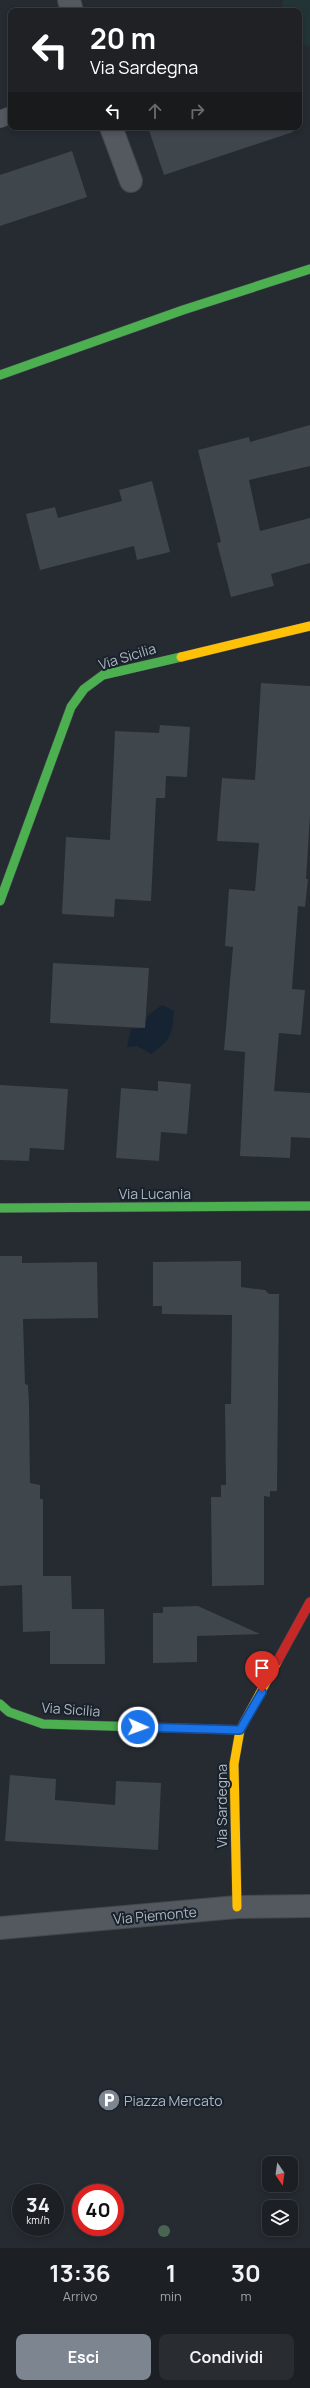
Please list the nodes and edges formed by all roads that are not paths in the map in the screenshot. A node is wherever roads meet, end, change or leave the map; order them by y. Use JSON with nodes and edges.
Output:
{"nodes":[{"id":1,"x":112,"y":130,"type":"edge"},
{"id":2,"x":130,"y":181,"type":"dead end"},
{"id":3,"x":310,"y":269,"type":"edge"},
{"id":4,"x":0,"y":374,"type":"edge"},
{"id":5,"x":310,"y":626,"type":"edge"},
{"id":6,"x":0,"y":901,"type":"edge"},
{"id":7,"x":310,"y":1206,"type":"edge"},
{"id":8,"x":0,"y":1208,"type":"edge"},
{"id":9,"x":310,"y":1602,"type":"edge"},
{"id":10,"x":0,"y":1704,"type":"edge"},
{"id":11,"x":240,"y":1730,"type":"junction"},
{"id":12,"x":310,"y":1906,"type":"edge"},
{"id":13,"x":237,"y":1907,"type":"junction"},
{"id":14,"x":0,"y":1928,"type":"edge"}],
"edges":[{"from":1,"to":2,"type":"street"},
{"from":3,"to":4,"type":"street"},
{"from":5,"to":6,"type":"street","name":"Via Sicilia"},
{"from":7,"to":8,"type":"street","name":"Via Lucania"},
{"from":9,"to":11,"type":"street","name":"Via Sardegna"},
{"from":10,"to":11,"type":"street","name":"Via Sicilia"},
{"from":11,"to":13,"type":"street","name":"Via Sardegna"},
{"from":12,"to":13,"type":"street","name":"Via Piemonte"},
{"from":13,"to":14,"type":"street","name":"Via Piemonte"}]}
